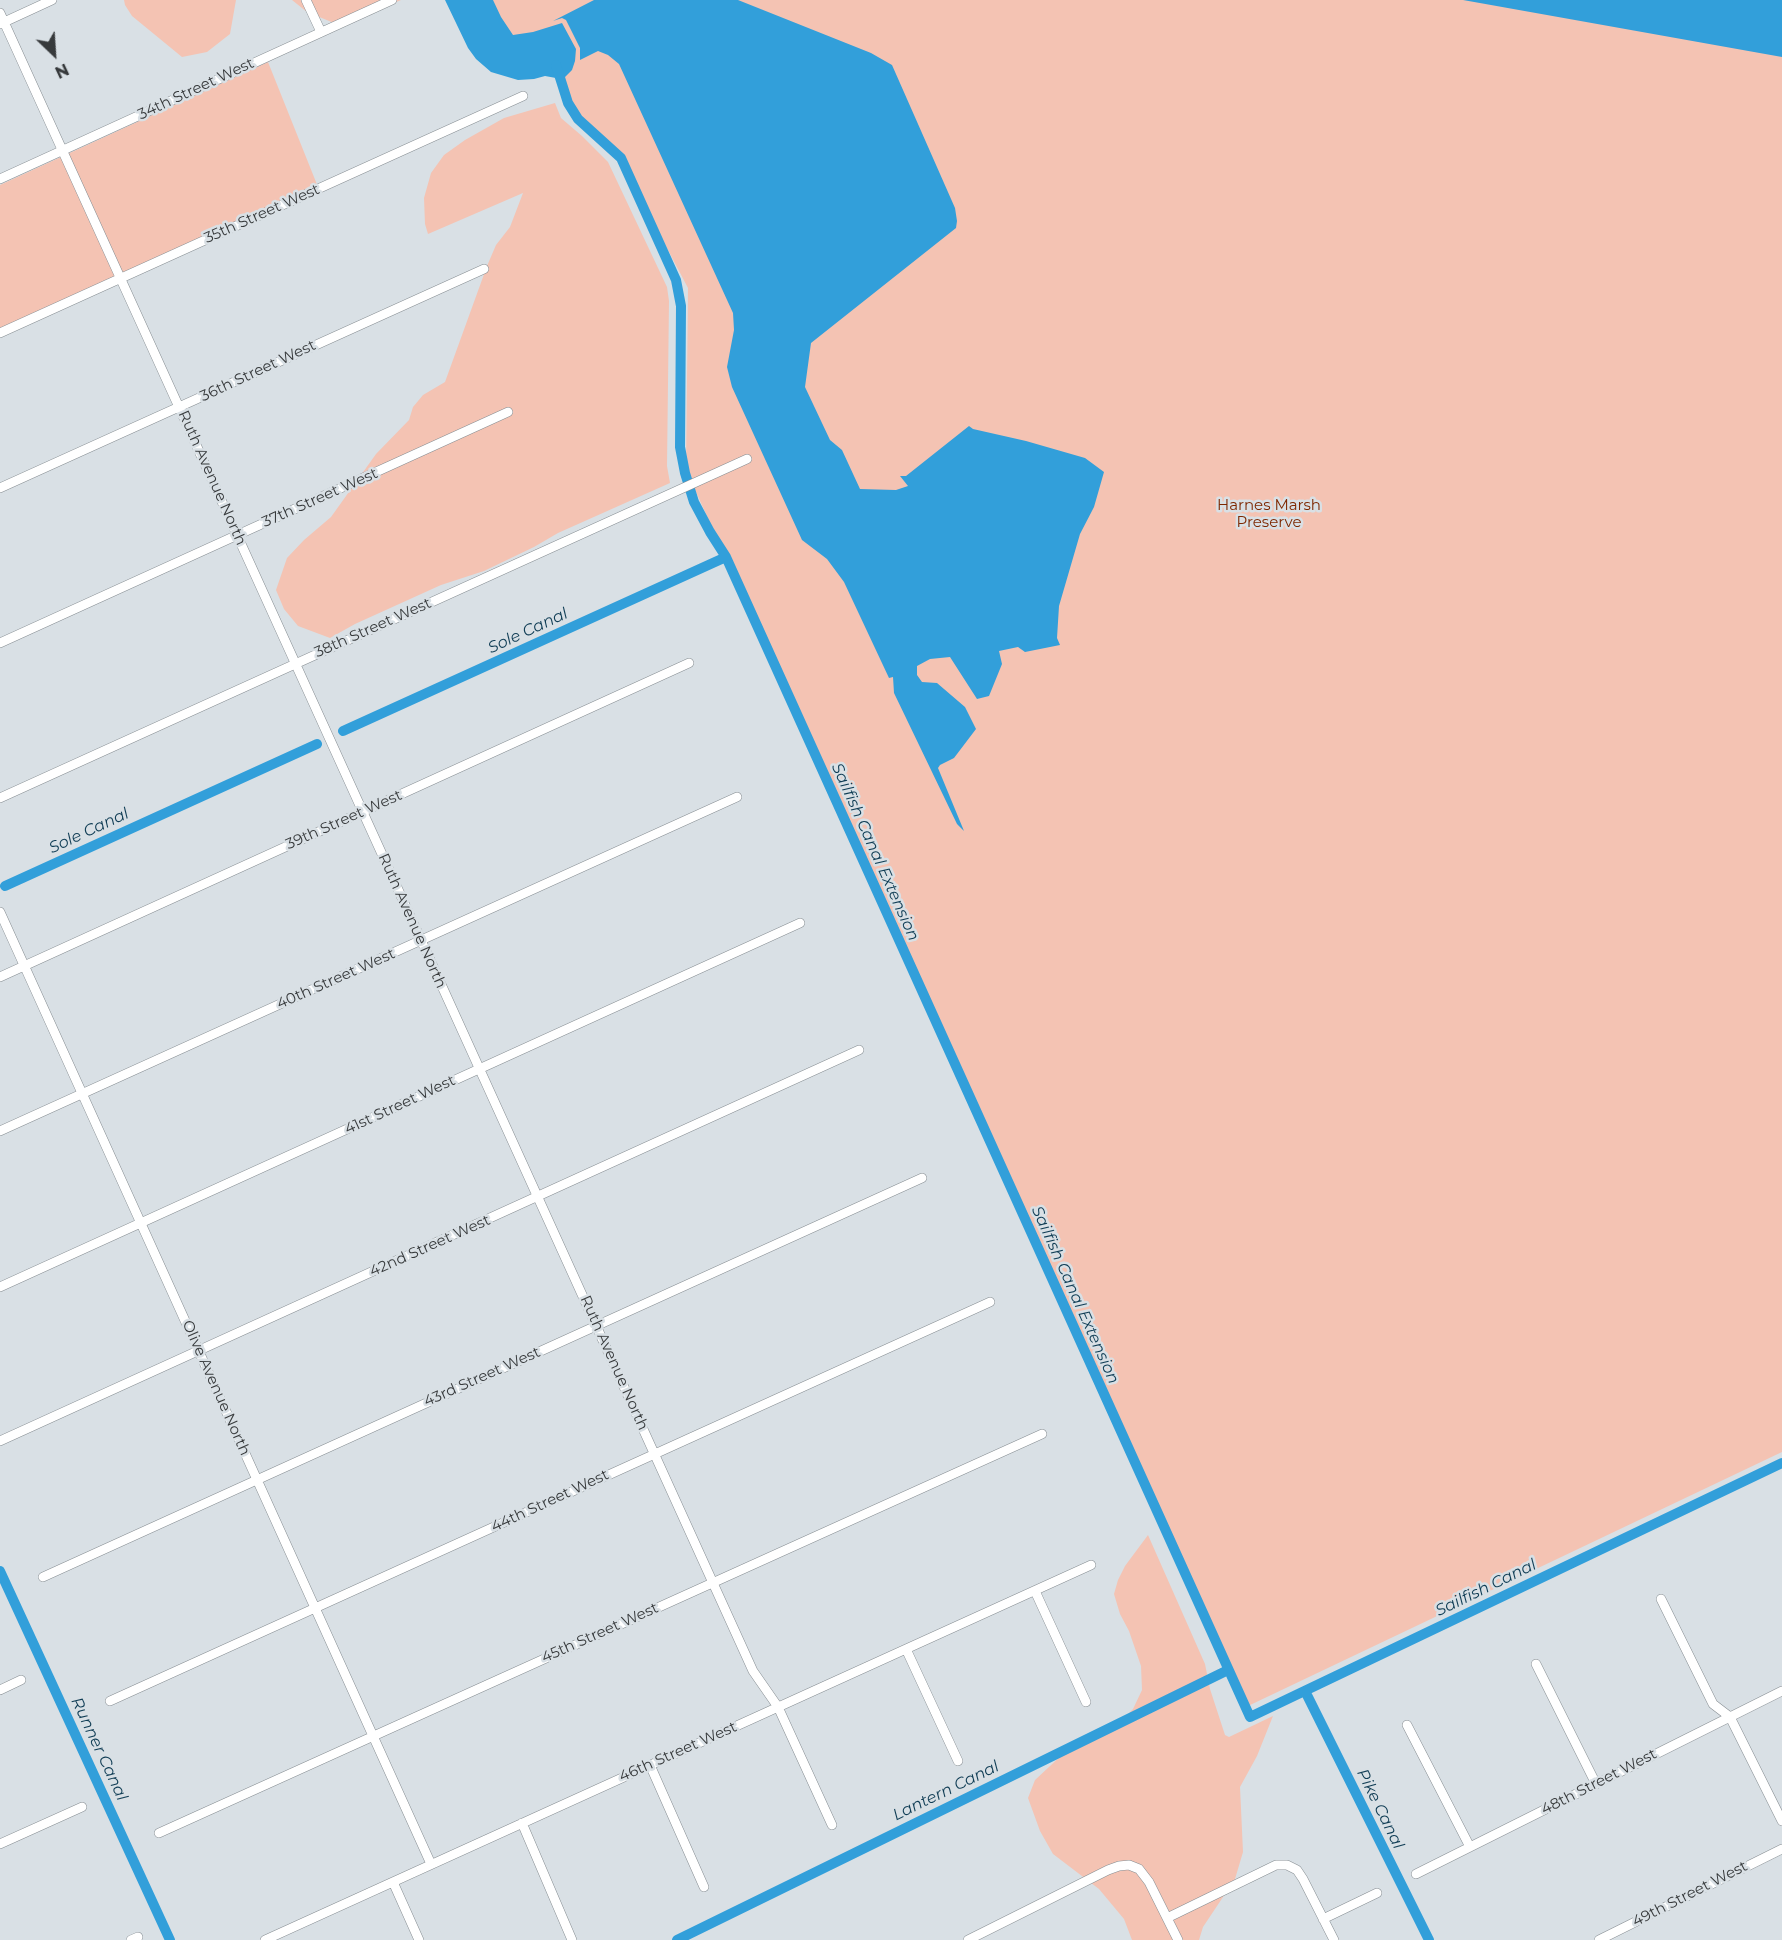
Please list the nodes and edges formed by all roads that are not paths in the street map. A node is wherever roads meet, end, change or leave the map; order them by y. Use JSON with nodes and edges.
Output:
{"nodes":[{"id":1,"x":52,"y":0,"type":"edge"},
{"id":2,"x":306,"y":0,"type":"edge"},
{"id":3,"x":392,"y":0,"type":"edge"},
{"id":4,"x":1,"y":19,"type":"edge"},
{"id":5,"x":321,"y":32,"type":"junction"},
{"id":6,"x":523,"y":96,"type":"dead end"},
{"id":7,"x":63,"y":150,"type":"junction"},
{"id":8,"x":0,"y":178,"type":"edge"},
{"id":9,"x":484,"y":269,"type":"dead end"},
{"id":10,"x":121,"y":278,"type":"junction"},
{"id":11,"x":0,"y":333,"type":"edge"},
{"id":12,"x":179,"y":407,"type":"junction"},
{"id":13,"x":508,"y":412,"type":"dead end"},
{"id":14,"x":747,"y":459,"type":"dead end"},
{"id":15,"x":0,"y":488,"type":"edge"},
{"id":16,"x":237,"y":535,"type":"junction"},
{"id":17,"x":0,"y":643,"type":"edge"},
{"id":18,"x":295,"y":663,"type":"junction"},
{"id":19,"x":689,"y":663,"type":"dead end"},
{"id":20,"x":737,"y":797,"type":"dead end"},
{"id":21,"x":0,"y":798,"type":"edge"},
{"id":22,"x":363,"y":812,"type":"junction"},
{"id":23,"x":0,"y":912,"type":"edge"},
{"id":24,"x":800,"y":923,"type":"dead end"},
{"id":25,"x":420,"y":940,"type":"junction"},
{"id":26,"x":24,"y":966,"type":"junction"},
{"id":27,"x":0,"y":977,"type":"edge"},
{"id":28,"x":859,"y":1050,"type":"dead end"},
{"id":29,"x":479,"y":1069,"type":"junction"},
{"id":30,"x":83,"y":1095,"type":"junction"},
{"id":31,"x":0,"y":1131,"type":"edge"},
{"id":32,"x":922,"y":1178,"type":"dead end"},
{"id":33,"x":538,"y":1197,"type":"junction"},
{"id":34,"x":141,"y":1222,"type":"junction"},
{"id":35,"x":0,"y":1287,"type":"edge"},
{"id":36,"x":990,"y":1302,"type":"dead end"},
{"id":37,"x":597,"y":1325,"type":"junction"},
{"id":38,"x":199,"y":1351,"type":"junction"},
{"id":39,"x":1042,"y":1434,"type":"dead end"},
{"id":40,"x":0,"y":1442,"type":"edge"},
{"id":41,"x":654,"y":1454,"type":"junction"},
{"id":42,"x":257,"y":1480,"type":"junction"},
{"id":43,"x":1091,"y":1565,"type":"dead end"},
{"id":44,"x":43,"y":1577,"type":"dead end"},
{"id":45,"x":713,"y":1582,"type":"junction"},
{"id":46,"x":1035,"y":1591,"type":"junction"},
{"id":47,"x":1661,"y":1599,"type":"dead end"},
{"id":48,"x":315,"y":1609,"type":"junction"},
{"id":49,"x":906,"y":1649,"type":"junction"},
{"id":50,"x":1536,"y":1664,"type":"dead end"},
{"id":51,"x":21,"y":1680,"type":"dead end"},
{"id":52,"x":0,"y":1690,"type":"edge"},
{"id":53,"x":1782,"y":1691,"type":"edge"},
{"id":54,"x":110,"y":1701,"type":"dead end"},
{"id":55,"x":1086,"y":1702,"type":"dead end"},
{"id":56,"x":778,"y":1707,"type":"junction"},
{"id":57,"x":1730,"y":1717,"type":"junction"},
{"id":58,"x":1407,"y":1725,"type":"dead end"},
{"id":59,"x":374,"y":1737,"type":"junction"},
{"id":60,"x":958,"y":1761,"type":"dead end"},
{"id":61,"x":650,"y":1765,"type":"junction"},
{"id":62,"x":1596,"y":1784,"type":"junction"},
{"id":63,"x":82,"y":1807,"type":"dead end"},
{"id":64,"x":1782,"y":1821,"type":"edge"},
{"id":65,"x":522,"y":1823,"type":"junction"},
{"id":66,"x":831,"y":1825,"type":"dead end"},
{"id":67,"x":159,"y":1833,"type":"dead end"},
{"id":68,"x":0,"y":1844,"type":"edge"},
{"id":69,"x":1470,"y":1847,"type":"junction"},
{"id":70,"x":1782,"y":1848,"type":"edge"},
{"id":71,"x":431,"y":1864,"type":"junction"},
{"id":72,"x":1416,"y":1874,"type":"dead end"},
{"id":73,"x":393,"y":1882,"type":"junction"},
{"id":74,"x":704,"y":1887,"type":"dead end"},
{"id":75,"x":1377,"y":1893,"type":"dead end"},
{"id":76,"x":1167,"y":1918,"type":"junction"},
{"id":77,"x":1323,"y":1919,"type":"junction"},
{"id":78,"x":265,"y":1940,"type":"edge"},
{"id":79,"x":419,"y":1940,"type":"edge"},
{"id":80,"x":572,"y":1940,"type":"edge"},
{"id":81,"x":968,"y":1940,"type":"edge"},
{"id":82,"x":1178,"y":1940,"type":"edge"},
{"id":83,"x":1334,"y":1940,"type":"edge"},
{"id":84,"x":1599,"y":1940,"type":"edge"}],
"edges":[{"from":1,"to":4,"type":"street"},
{"from":2,"to":5,"type":"street"},
{"from":3,"to":5,"type":"street","name":"34th Street West"},
{"from":4,"to":7,"type":"street","name":"Ruth Avenue North"},
{"from":5,"to":7,"type":"street","name":"34th Street West"},
{"from":6,"to":10,"type":"street","name":"35th Street West"},
{"from":7,"to":8,"type":"street","name":"34th Street West"},
{"from":7,"to":10,"type":"street","name":"Ruth Avenue North"},
{"from":9,"to":12,"type":"street","name":"36th Street West"},
{"from":10,"to":11,"type":"street","name":"35th Street West"},
{"from":10,"to":12,"type":"street","name":"Ruth Avenue North"},
{"from":12,"to":15,"type":"street","name":"36th Street West"},
{"from":12,"to":16,"type":"street","name":"Ruth Avenue North"},
{"from":13,"to":16,"type":"street","name":"37th Street West"},
{"from":14,"to":18,"type":"street","name":"38th Street West"},
{"from":16,"to":17,"type":"street","name":"37th Street West"},
{"from":16,"to":18,"type":"street","name":"Ruth Avenue North"},
{"from":18,"to":21,"type":"street","name":"38th Street West"},
{"from":18,"to":22,"type":"street","name":"Ruth Avenue North"},
{"from":19,"to":22,"type":"street","name":"39th Street West"},
{"from":20,"to":25,"type":"street","name":"40th Street West"},
{"from":22,"to":25,"type":"street","name":"Ruth Avenue North"},
{"from":22,"to":26,"type":"street","name":"39th Street West"},
{"from":23,"to":26,"type":"street","name":"Olive Avenue North"},
{"from":24,"to":29,"type":"street","name":"41st Street West"},
{"from":25,"to":29,"type":"street","name":"Ruth Avenue North"},
{"from":25,"to":30,"type":"street","name":"40th Street West"},
{"from":26,"to":27,"type":"street","name":"39th Street West"},
{"from":26,"to":30,"type":"street","name":"Olive Avenue North"},
{"from":28,"to":33,"type":"street","name":"42nd Street West"},
{"from":29,"to":33,"type":"street","name":"Ruth Avenue North"},
{"from":29,"to":34,"type":"street","name":"41st Street West"},
{"from":30,"to":31,"type":"street","name":"40th Street West"},
{"from":30,"to":34,"type":"street","name":"Olive Avenue North"},
{"from":32,"to":37,"type":"street","name":"43rd Street West"},
{"from":33,"to":37,"type":"street","name":"Ruth Avenue North"},
{"from":33,"to":38,"type":"street","name":"42nd Street West"},
{"from":34,"to":35,"type":"street","name":"41st Street West"},
{"from":34,"to":38,"type":"street","name":"Olive Avenue North"},
{"from":36,"to":41,"type":"street","name":"44th Street West"},
{"from":37,"to":41,"type":"street","name":"Ruth Avenue North"},
{"from":37,"to":42,"type":"street","name":"43rd Street West"},
{"from":38,"to":40,"type":"street","name":"42nd Street West"},
{"from":38,"to":42,"type":"street","name":"Olive Avenue North"},
{"from":39,"to":45,"type":"street","name":"45th Street West"},
{"from":41,"to":45,"type":"street","name":"Ruth Avenue North"},
{"from":41,"to":48,"type":"street","name":"44th Street West"},
{"from":42,"to":44,"type":"street","name":"43rd Street West"},
{"from":42,"to":48,"type":"street","name":"Olive Avenue North"},
{"from":43,"to":46,"type":"street","name":"46th Street West"},
{"from":45,"to":56,"type":"street","name":"Ruth Avenue North"},
{"from":45,"to":59,"type":"street","name":"45th Street West"},
{"from":46,"to":49,"type":"street","name":"46th Street West"},
{"from":46,"to":55,"type":"street"},
{"from":47,"to":57,"type":"street"},
{"from":48,"to":54,"type":"street","name":"44th Street West"},
{"from":48,"to":59,"type":"street","name":"Olive Avenue North"},
{"from":49,"to":56,"type":"street","name":"46th Street West"},
{"from":49,"to":60,"type":"street"},
{"from":50,"to":62,"type":"street"},
{"from":51,"to":52,"type":"street"},
{"from":53,"to":57,"type":"street","name":"48th Street West"},
{"from":56,"to":61,"type":"street","name":"46th Street West"},
{"from":56,"to":66,"type":"street","name":"Ruth Avenue North"},
{"from":57,"to":62,"type":"street","name":"48th Street West"},
{"from":57,"to":64,"type":"street"},
{"from":58,"to":69,"type":"street"},
{"from":59,"to":67,"type":"street","name":"45th Street West"},
{"from":59,"to":71,"type":"street","name":"Olive Avenue North"},
{"from":61,"to":65,"type":"street","name":"46th Street West"},
{"from":61,"to":74,"type":"street"},
{"from":62,"to":69,"type":"street","name":"48th Street West"},
{"from":63,"to":68,"type":"street"},
{"from":65,"to":71,"type":"street","name":"46th Street West"},
{"from":65,"to":80,"type":"street"},
{"from":69,"to":72,"type":"street","name":"48th Street West"},
{"from":70,"to":84,"type":"street","name":"49th Street West"},
{"from":71,"to":73,"type":"street","name":"46th Street West"},
{"from":73,"to":78,"type":"street","name":"46th Street West"},
{"from":73,"to":79,"type":"street"},
{"from":75,"to":77,"type":"street"},
{"from":76,"to":77,"type":"street"},
{"from":76,"to":81,"type":"street"},
{"from":76,"to":82,"type":"street"},
{"from":77,"to":83,"type":"street"}]}
